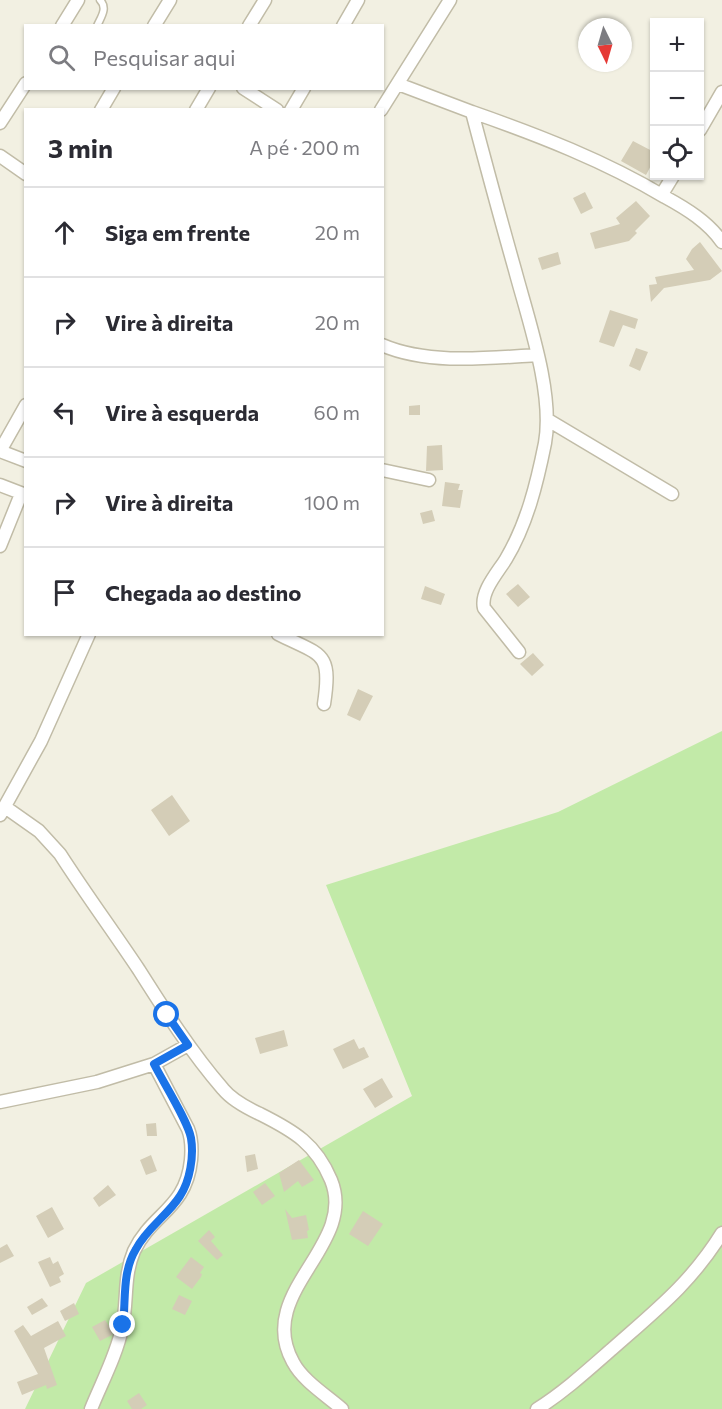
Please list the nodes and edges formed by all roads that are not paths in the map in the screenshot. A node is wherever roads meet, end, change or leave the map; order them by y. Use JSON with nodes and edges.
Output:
{"nodes":[{"id":1,"x":78,"y":0,"type":"edge"},
{"id":2,"x":100,"y":0,"type":"edge"},
{"id":3,"x":170,"y":0,"type":"edge"},
{"id":4,"x":265,"y":0,"type":"edge"},
{"id":5,"x":358,"y":0,"type":"edge"},
{"id":6,"x":450,"y":0,"type":"edge"},
{"id":7,"x":63,"y":24,"type":"edge"},
{"id":8,"x":98,"y":24,"type":"edge"},
{"id":9,"x":155,"y":24,"type":"edge"},
{"id":10,"x":250,"y":24,"type":"edge"},
{"id":11,"x":343,"y":24,"type":"edge"},
{"id":12,"x":398,"y":84,"type":"junction"},
{"id":13,"x":24,"y":86,"type":"edge"},
{"id":14,"x":113,"y":90,"type":"edge"},
{"id":15,"x":208,"y":90,"type":"edge"},
{"id":16,"x":246,"y":90,"type":"edge"},
{"id":17,"x":303,"y":90,"type":"edge"},
{"id":18,"x":722,"y":92,"type":"edge"},
{"id":19,"x":102,"y":108,"type":"edge"},
{"id":20,"x":197,"y":108,"type":"edge"},
{"id":21,"x":274,"y":108,"type":"edge"},
{"id":22,"x":292,"y":108,"type":"edge"},
{"id":23,"x":382,"y":108,"type":"edge"},
{"id":24,"x":472,"y":112,"type":"junction"},
{"id":25,"x":0,"y":123,"type":"edge"},
{"id":26,"x":701,"y":126,"type":"edge"},
{"id":27,"x":0,"y":156,"type":"edge"},
{"id":28,"x":24,"y":173,"type":"edge"},
{"id":29,"x":671,"y":180,"type":"edge"},
{"id":30,"x":662,"y":194,"type":"junction"},
{"id":31,"x":722,"y":242,"type":"edge"},
{"id":32,"x":384,"y":346,"type":"edge"},
{"id":33,"x":538,"y":355,"type":"junction"},
{"id":34,"x":24,"y":409,"type":"edge"},
{"id":35,"x":548,"y":420,"type":"junction"},
{"id":36,"x":0,"y":451,"type":"edge"},
{"id":37,"x":24,"y":460,"type":"edge"},
{"id":38,"x":384,"y":470,"type":"edge"},
{"id":39,"x":429,"y":480,"type":"dead end"},
{"id":40,"x":0,"y":485,"type":"edge"},
{"id":41,"x":23,"y":494,"type":"edge"},
{"id":42,"x":672,"y":494,"type":"dead end"},
{"id":43,"x":0,"y":546,"type":"edge"},
{"id":44,"x":88,"y":636,"type":"edge"},
{"id":45,"x":282,"y":636,"type":"edge"},
{"id":46,"x":519,"y":652,"type":"dead end"},
{"id":47,"x":324,"y":704,"type":"dead end"},
{"id":48,"x":2,"y":811,"type":"edge"},
{"id":49,"x":188,"y":1045,"type":"junction"},
{"id":50,"x":154,"y":1064,"type":"junction"},
{"id":51,"x":0,"y":1102,"type":"edge"},
{"id":52,"x":722,"y":1233,"type":"edge"},
{"id":53,"x":91,"y":1409,"type":"edge"},
{"id":54,"x":342,"y":1409,"type":"edge"},
{"id":55,"x":537,"y":1409,"type":"edge"}],
"edges":[{"from":1,"to":7,"type":"street"},
{"from":2,"to":8,"type":"lane"},
{"from":3,"to":9,"type":"street"},
{"from":4,"to":10,"type":"street"},
{"from":5,"to":11,"type":"street"},
{"from":6,"to":12,"type":"street"},
{"from":12,"to":23,"type":"street"},
{"from":12,"to":24,"type":"street"},
{"from":13,"to":25,"type":"street"},
{"from":14,"to":19,"type":"street"},
{"from":15,"to":20,"type":"street"},
{"from":16,"to":21,"type":"street"},
{"from":17,"to":22,"type":"street"},
{"from":18,"to":26,"type":"street"},
{"from":24,"to":30,"type":"street"},
{"from":24,"to":33,"type":"street"},
{"from":27,"to":28,"type":"street"},
{"from":29,"to":30,"type":"street"},
{"from":30,"to":31,"type":"street"},
{"from":32,"to":33,"type":"street"},
{"from":33,"to":35,"type":"street"},
{"from":34,"to":36,"type":"street"},
{"from":35,"to":42,"type":"street"},
{"from":35,"to":46,"type":"street"},
{"from":36,"to":37,"type":"street"},
{"from":38,"to":39,"type":"street"},
{"from":40,"to":41,"type":"street"},
{"from":41,"to":43,"type":"street"},
{"from":44,"to":48,"type":"street"},
{"from":45,"to":47,"type":"street"},
{"from":48,"to":49,"type":"street"},
{"from":49,"to":50,"type":"street"},
{"from":49,"to":54,"type":"street"},
{"from":50,"to":51,"type":"street"},
{"from":50,"to":53,"type":"street"},
{"from":52,"to":55,"type":"street"}]}
